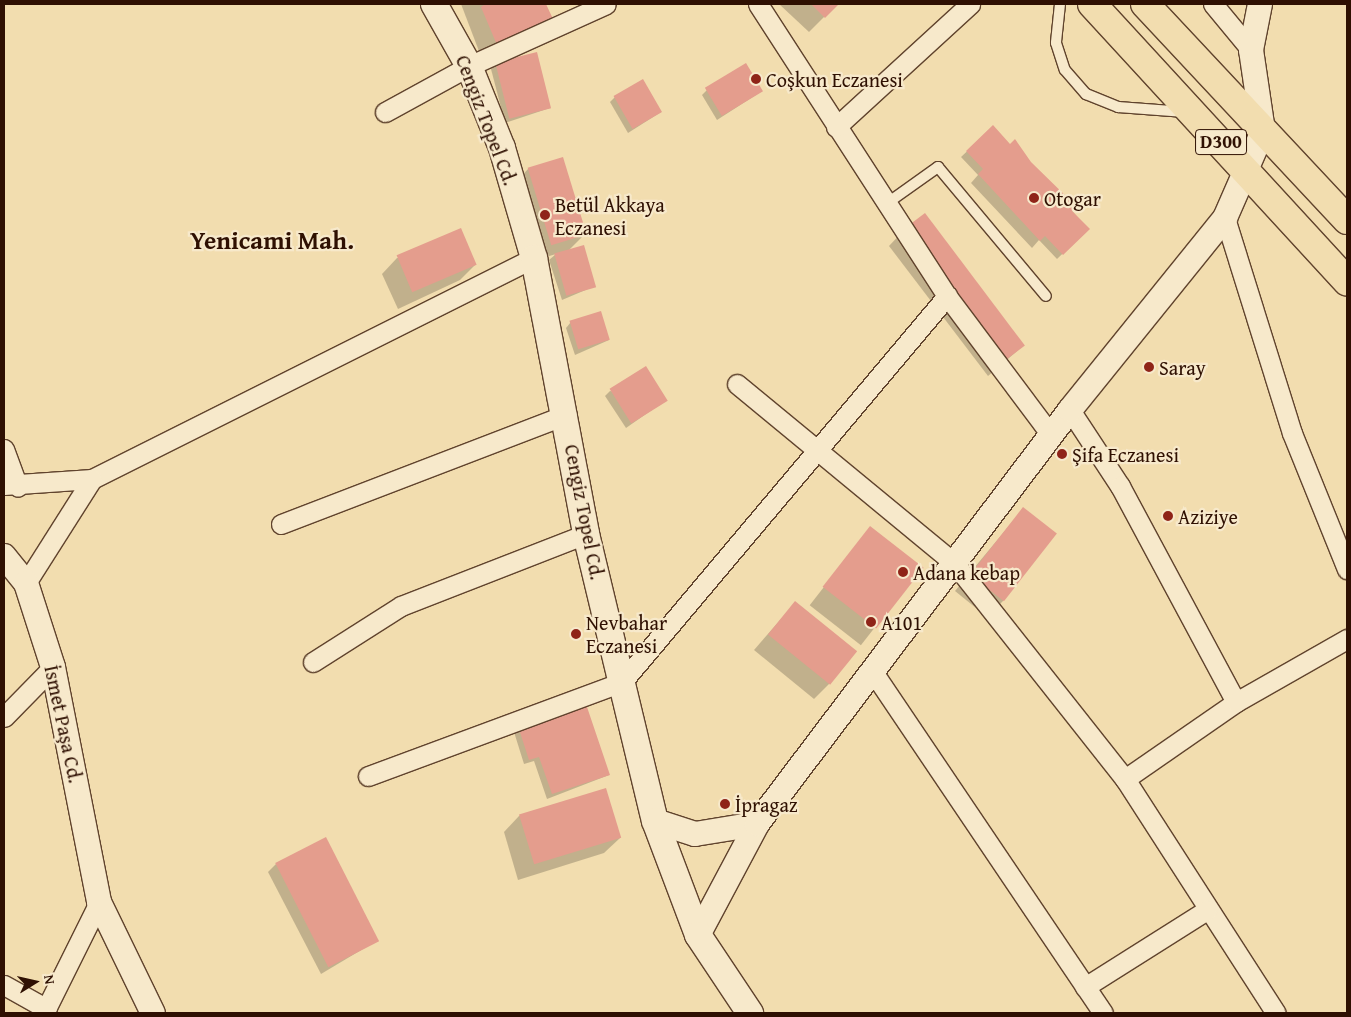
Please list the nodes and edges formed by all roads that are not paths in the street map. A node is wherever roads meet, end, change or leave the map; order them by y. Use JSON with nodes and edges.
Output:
{"nodes":[{"id":1,"x":434,"y":4,"type":"edge"},
{"id":2,"x":606,"y":4,"type":"edge"},
{"id":3,"x":758,"y":4,"type":"edge"},
{"id":4,"x":970,"y":4,"type":"edge"},
{"id":5,"x":1060,"y":4,"type":"edge"},
{"id":6,"x":1092,"y":4,"type":"edge"},
{"id":7,"x":1145,"y":4,"type":"edge"},
{"id":8,"x":1213,"y":4,"type":"edge"},
{"id":9,"x":1260,"y":4,"type":"edge"},
{"id":10,"x":1250,"y":50,"type":"junction"},
{"id":11,"x":469,"y":66,"type":"junction"},
{"id":12,"x":386,"y":112,"type":"dead end"},
{"id":13,"x":1194,"y":113,"type":"junction"},
{"id":14,"x":836,"y":127,"type":"junction"},
{"id":15,"x":1263,"y":131,"type":"junction"},
{"id":16,"x":1247,"y":170,"type":"junction"},
{"id":17,"x":886,"y":204,"type":"junction"},
{"id":18,"x":1225,"y":218,"type":"junction"},
{"id":19,"x":1347,"y":220,"type":"edge"},
{"id":20,"x":534,"y":258,"type":"junction"},
{"id":21,"x":1347,"y":282,"type":"edge"},
{"id":22,"x":947,"y":296,"type":"junction"},
{"id":23,"x":1046,"y":296,"type":"dead end"},
{"id":24,"x":737,"y":384,"type":"dead end"},
{"id":25,"x":1070,"y":410,"type":"junction"},
{"id":26,"x":567,"y":414,"type":"junction"},
{"id":27,"x":1051,"y":435,"type":"junction"},
{"id":28,"x":816,"y":448,"type":"junction"},
{"id":29,"x":4,"y":449,"type":"edge"},
{"id":30,"x":92,"y":479,"type":"junction"},
{"id":31,"x":11,"y":486,"type":"edge"},
{"id":32,"x":281,"y":524,"type":"dead end"},
{"id":33,"x":586,"y":534,"type":"junction"},
{"id":34,"x":4,"y":556,"type":"edge"},
{"id":35,"x":955,"y":564,"type":"junction"},
{"id":36,"x":1347,"y":569,"type":"edge"},
{"id":37,"x":26,"y":583,"type":"junction"},
{"id":38,"x":1347,"y":639,"type":"edge"},
{"id":39,"x":313,"y":662,"type":"dead end"},
{"id":40,"x":53,"y":667,"type":"junction"},
{"id":41,"x":873,"y":672,"type":"junction"},
{"id":42,"x":622,"y":682,"type":"junction"},
{"id":43,"x":1236,"y":702,"type":"junction"},
{"id":44,"x":4,"y":716,"type":"edge"},
{"id":45,"x":368,"y":776,"type":"dead end"},
{"id":46,"x":1125,"y":779,"type":"junction"},
{"id":47,"x":655,"y":821,"type":"junction"},
{"id":48,"x":757,"y":824,"type":"junction"},
{"id":49,"x":99,"y":902,"type":"junction"},
{"id":50,"x":1207,"y":910,"type":"junction"},
{"id":51,"x":698,"y":935,"type":"junction"},
{"id":52,"x":4,"y":985,"type":"edge"},
{"id":53,"x":1085,"y":987,"type":"junction"},
{"id":54,"x":45,"y":1011,"type":"edge"},
{"id":55,"x":152,"y":1013,"type":"edge"},
{"id":56,"x":750,"y":1013,"type":"edge"},
{"id":57,"x":1102,"y":1013,"type":"edge"},
{"id":58,"x":1276,"y":1013,"type":"edge"}],
"edges":[{"from":1,"to":11,"type":"main road","name":"Cengiz Topel Cd."},
{"from":2,"to":11,"type":"street"},
{"from":3,"to":14,"type":"street"},
{"from":4,"to":14,"type":"street"},
{"from":5,"to":13,"type":"lane"},
{"from":6,"to":13,"type":"highway","number":"D300"},
{"from":7,"to":15,"type":"highway","number":"D300"},
{"from":8,"to":10,"type":"street"},
{"from":9,"to":10,"type":"street"},
{"from":10,"to":15,"type":"street"},
{"from":11,"to":12,"type":"street"},
{"from":11,"to":20,"type":"main road","name":"Cengiz Topel Cd."},
{"from":13,"to":16,"type":"highway","number":"D300"},
{"from":14,"to":17,"type":"street"},
{"from":15,"to":16,"type":"street"},
{"from":15,"to":19,"type":"highway","number":"D300"},
{"from":16,"to":18,"type":"street"},
{"from":16,"to":21,"type":"highway","number":"D300"},
{"from":17,"to":22,"type":"street"},
{"from":17,"to":23,"type":"lane"},
{"from":18,"to":25,"type":"street"},
{"from":18,"to":36,"type":"street"},
{"from":20,"to":26,"type":"main road","name":"Cengiz Topel Cd."},
{"from":20,"to":30,"type":"street"},
{"from":22,"to":27,"type":"street"},
{"from":22,"to":28,"type":"street"},
{"from":24,"to":28,"type":"street"},
{"from":25,"to":27,"type":"street"},
{"from":25,"to":43,"type":"street"},
{"from":26,"to":32,"type":"street"},
{"from":26,"to":33,"type":"main road","name":"Cengiz Topel Cd."},
{"from":27,"to":35,"type":"street"},
{"from":28,"to":35,"type":"street"},
{"from":28,"to":42,"type":"street"},
{"from":29,"to":31,"type":"street"},
{"from":30,"to":31,"type":"street"},
{"from":30,"to":37,"type":"street"},
{"from":33,"to":39,"type":"street"},
{"from":33,"to":42,"type":"main road","name":"Cengiz Topel Cd."},
{"from":34,"to":37,"type":"street","name":"İsmet Paşa Cd."},
{"from":35,"to":41,"type":"street"},
{"from":35,"to":46,"type":"street"},
{"from":37,"to":40,"type":"street","name":"İsmet Paşa Cd."},
{"from":38,"to":43,"type":"street"},
{"from":40,"to":44,"type":"street"},
{"from":40,"to":49,"type":"street","name":"İsmet Paşa Cd."},
{"from":41,"to":48,"type":"street"},
{"from":41,"to":53,"type":"street"},
{"from":42,"to":45,"type":"street"},
{"from":42,"to":47,"type":"main road","name":"Cengiz Topel Cd."},
{"from":43,"to":46,"type":"street"},
{"from":46,"to":50,"type":"street"},
{"from":47,"to":48,"type":"street"},
{"from":47,"to":51,"type":"main road","name":"Cengiz Topel Cd."},
{"from":48,"to":51,"type":"street"},
{"from":49,"to":54,"type":"street"},
{"from":49,"to":55,"type":"street","name":"İsmet Paşa Cd."},
{"from":50,"to":53,"type":"street"},
{"from":50,"to":58,"type":"street"},
{"from":51,"to":56,"type":"main road","name":"Cengiz Topel Cd."},
{"from":52,"to":54,"type":"street"},
{"from":53,"to":57,"type":"street"}]}
